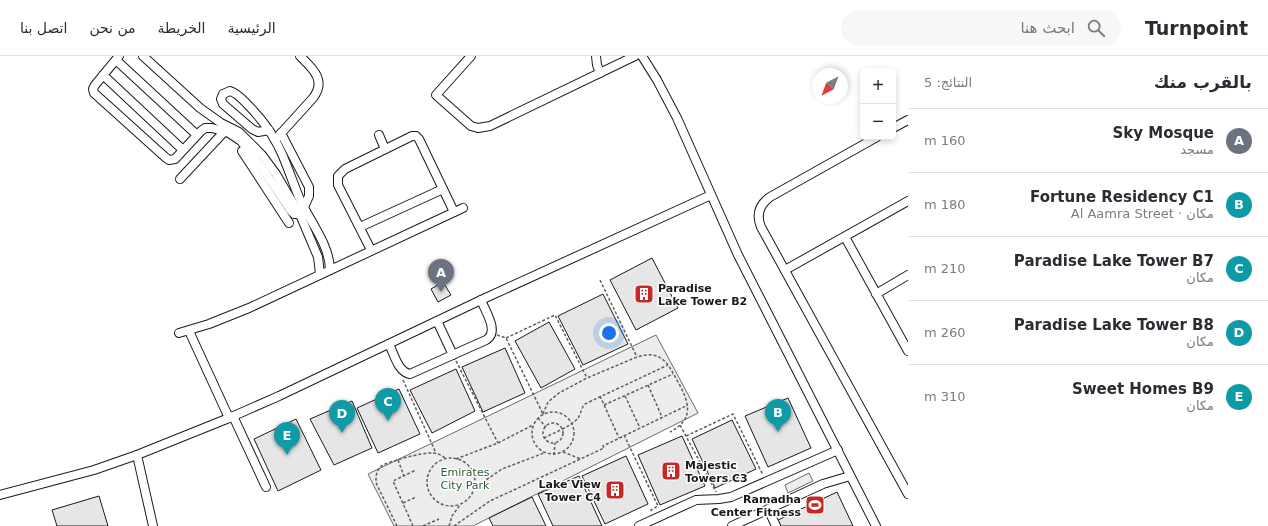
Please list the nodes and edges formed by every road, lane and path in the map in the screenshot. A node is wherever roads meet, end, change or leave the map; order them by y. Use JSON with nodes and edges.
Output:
{"nodes":[{"id":1,"x":143,"y":56,"type":"edge"},
{"id":2,"x":300,"y":56,"type":"edge"},
{"id":3,"x":471,"y":56,"type":"edge"},
{"id":4,"x":596,"y":56,"type":"edge"},
{"id":5,"x":635,"y":56,"type":"edge"},
{"id":6,"x":642,"y":56,"type":"edge"},
{"id":7,"x":117,"y":58,"type":"edge"},
{"id":8,"x":600,"y":73,"type":"junction"},
{"id":9,"x":103,"y":75,"type":"junction"},
{"id":10,"x":908,"y":120,"type":"edge"},
{"id":11,"x":896,"y":126,"type":"edge"},
{"id":12,"x":269,"y":130,"type":"junction"},
{"id":13,"x":224,"y":132,"type":"junction"},
{"id":14,"x":281,"y":133,"type":"junction"},
{"id":15,"x":197,"y":135,"type":"junction"},
{"id":16,"x":379,"y":135,"type":"dead end"},
{"id":17,"x":275,"y":140,"type":"junction"},
{"id":18,"x":872,"y":140,"type":"edge"},
{"id":19,"x":386,"y":149,"type":"junction"},
{"id":20,"x":183,"y":150,"type":"junction"},
{"id":21,"x":242,"y":151,"type":"dead end"},
{"id":22,"x":263,"y":169,"type":"junction"},
{"id":23,"x":180,"y":179,"type":"dead end"},
{"id":24,"x":443,"y":189,"type":"junction"},
{"id":25,"x":711,"y":195,"type":"junction"},
{"id":26,"x":908,"y":201,"type":"edge"},
{"id":27,"x":463,"y":208,"type":"dead end"},
{"id":28,"x":454,"y":212,"type":"junction"},
{"id":29,"x":304,"y":215,"type":"junction"},
{"id":30,"x":289,"y":223,"type":"dead end"},
{"id":31,"x":360,"y":227,"type":"junction"},
{"id":32,"x":845,"y":237,"type":"junction"},
{"id":33,"x":371,"y":250,"type":"junction"},
{"id":34,"x":330,"y":269,"type":"junction"},
{"id":35,"x":785,"y":270,"type":"junction"},
{"id":36,"x":320,"y":274,"type":"junction"},
{"id":37,"x":908,"y":275,"type":"edge"},
{"id":38,"x":600,"y":280,"type":"dead end"},
{"id":39,"x":876,"y":294,"type":"junction"},
{"id":40,"x":481,"y":300,"type":"junction"},
{"id":41,"x":437,"y":321,"type":"junction"},
{"id":42,"x":189,"y":330,"type":"junction"},
{"id":43,"x":179,"y":333,"type":"dead end"},
{"id":44,"x":492,"y":333,"type":"junction"},
{"id":45,"x":506,"y":338,"type":"junction"},
{"id":46,"x":389,"y":344,"type":"junction"},
{"id":47,"x":908,"y":351,"type":"edge"},
{"id":48,"x":453,"y":355,"type":"junction"},
{"id":49,"x":637,"y":357,"type":"junction"},
{"id":50,"x":669,"y":364,"type":"junction"},
{"id":51,"x":401,"y":369,"type":"junction"},
{"id":52,"x":673,"y":374,"type":"junction"},
{"id":53,"x":587,"y":378,"type":"junction"},
{"id":54,"x":648,"y":385,"type":"junction"},
{"id":55,"x":600,"y":396,"type":"junction"},
{"id":56,"x":625,"y":396,"type":"junction"},
{"id":57,"x":604,"y":405,"type":"junction"},
{"id":58,"x":688,"y":405,"type":"junction"},
{"id":59,"x":543,"y":414,"type":"junction"},
{"id":60,"x":231,"y":417,"type":"junction"},
{"id":61,"x":662,"y":417,"type":"junction"},
{"id":62,"x":538,"y":418,"type":"junction"},
{"id":63,"x":572,"y":423,"type":"junction"},
{"id":64,"x":533,"y":425,"type":"junction"},
{"id":65,"x":680,"y":425,"type":"junction"},
{"id":66,"x":546,"y":427,"type":"junction"},
{"id":67,"x":640,"y":428,"type":"junction"},
{"id":68,"x":562,"y":429,"type":"junction"},
{"id":69,"x":670,"y":432,"type":"dead end"},
{"id":70,"x":624,"y":435,"type":"junction"},
{"id":71,"x":686,"y":436,"type":"junction"},
{"id":72,"x":544,"y":438,"type":"junction"},
{"id":73,"x":619,"y":438,"type":"junction"},
{"id":74,"x":498,"y":443,"type":"junction"},
{"id":75,"x":555,"y":443,"type":"junction"},
{"id":76,"x":838,"y":450,"type":"junction"},
{"id":77,"x":563,"y":452,"type":"junction"},
{"id":78,"x":436,"y":453,"type":"junction"},
{"id":79,"x":544,"y":453,"type":"junction"},
{"id":80,"x":554,"y":454,"type":"junction"},
{"id":81,"x":137,"y":455,"type":"junction"},
{"id":82,"x":446,"y":459,"type":"junction"},
{"id":83,"x":456,"y":459,"type":"junction"},
{"id":84,"x":581,"y":459,"type":"junction"},
{"id":85,"x":398,"y":460,"type":"junction"},
{"id":86,"x":416,"y":470,"type":"dead end"},
{"id":87,"x":404,"y":476,"type":"junction"},
{"id":88,"x":850,"y":476,"type":"junction"},
{"id":89,"x":766,"y":481,"type":"junction"},
{"id":90,"x":266,"y":488,"type":"dead end"},
{"id":91,"x":474,"y":488,"type":"junction"},
{"id":92,"x":908,"y":494,"type":"edge"},
{"id":93,"x":0,"y":495,"type":"edge"},
{"id":94,"x":416,"y":497,"type":"dead end"},
{"id":95,"x":719,"y":499,"type":"junction"},
{"id":96,"x":403,"y":504,"type":"junction"},
{"id":97,"x":460,"y":504,"type":"junction"},
{"id":98,"x":768,"y":509,"type":"junction"},
{"id":99,"x":439,"y":519,"type":"dead end"},
{"id":100,"x":656,"y":519,"type":"junction"},
{"id":101,"x":153,"y":526,"type":"edge"},
{"id":102,"x":397,"y":526,"type":"edge"},
{"id":103,"x":413,"y":526,"type":"edge"},
{"id":104,"x":425,"y":526,"type":"edge"},
{"id":105,"x":449,"y":526,"type":"edge"},
{"id":106,"x":454,"y":526,"type":"edge"},
{"id":107,"x":639,"y":526,"type":"edge"},
{"id":108,"x":732,"y":526,"type":"edge"},
{"id":109,"x":776,"y":526,"type":"edge"},
{"id":110,"x":876,"y":526,"type":"edge"}],
"edges":[{"from":1,"to":22,"type":"street"},
{"from":2,"to":14,"type":"street"},
{"from":3,"to":8,"type":"street"},
{"from":4,"to":8,"type":"street"},
{"from":5,"to":8,"type":"street"},
{"from":6,"to":25,"type":"street"},
{"from":7,"to":9,"type":"street"},
{"from":7,"to":15,"type":"street"},
{"from":9,"to":20,"type":"street"},
{"from":9,"to":20,"type":"street"},
{"from":10,"to":11,"type":"street"},
{"from":12,"to":12,"type":"street"},
{"from":12,"to":17,"type":"street"},
{"from":13,"to":15,"type":"street"},
{"from":13,"to":22,"type":"street"},
{"from":13,"to":23,"type":"street"},
{"from":14,"to":17,"type":"street"},
{"from":14,"to":29,"type":"street"},
{"from":15,"to":20,"type":"street"},
{"from":16,"to":19,"type":"street"},
{"from":17,"to":29,"type":"street"},
{"from":18,"to":35,"type":"street"},
{"from":19,"to":24,"type":"street"},
{"from":19,"to":31,"type":"street"},
{"from":21,"to":22,"type":"street"},
{"from":22,"to":29,"type":"street"},
{"from":22,"to":30,"type":"street"},
{"from":24,"to":28,"type":"street"},
{"from":24,"to":31,"type":"street"},
{"from":25,"to":40,"type":"street"},
{"from":25,"to":76,"type":"street"},
{"from":26,"to":32,"type":"street"},
{"from":27,"to":28,"type":"street"},
{"from":28,"to":33,"type":"street"},
{"from":29,"to":34,"type":"street"},
{"from":29,"to":36,"type":"street"},
{"from":31,"to":33,"type":"street"},
{"from":32,"to":35,"type":"street"},
{"from":32,"to":39,"type":"street"},
{"from":33,"to":34,"type":"street"},
{"from":34,"to":36,"type":"street"},
{"from":35,"to":92,"type":"street"},
{"from":36,"to":42,"type":"street"},
{"from":37,"to":39,"type":"street"},
{"from":38,"to":49,"type":"path"},
{"from":39,"to":47,"type":"street"},
{"from":40,"to":41,"type":"street"},
{"from":40,"to":44,"type":"street"},
{"from":41,"to":46,"type":"street"},
{"from":41,"to":48,"type":"street"},
{"from":42,"to":43,"type":"street"},
{"from":42,"to":60,"type":"street"},
{"from":44,"to":45,"type":"path"},
{"from":44,"to":48,"type":"street"},
{"from":45,"to":53,"type":"path"},
{"from":45,"to":59,"type":"path"},
{"from":46,"to":51,"type":"street"},
{"from":46,"to":60,"type":"street"},
{"from":48,"to":51,"type":"street"},
{"from":48,"to":74,"type":"path"},
{"from":49,"to":50,"type":"path"},
{"from":49,"to":53,"type":"path"},
{"from":50,"to":52,"type":"path"},
{"from":50,"to":55,"type":"path"},
{"from":51,"to":78,"type":"path"},
{"from":52,"to":54,"type":"path"},
{"from":52,"to":58,"type":"path"},
{"from":53,"to":59,"type":"path"},
{"from":54,"to":56,"type":"path"},
{"from":54,"to":61,"type":"path"},
{"from":55,"to":57,"type":"path"},
{"from":55,"to":63,"type":"path"},
{"from":56,"to":57,"type":"path"},
{"from":56,"to":67,"type":"path"},
{"from":57,"to":73,"type":"path"},
{"from":58,"to":61,"type":"path"},
{"from":58,"to":65,"type":"path"},
{"from":59,"to":62,"type":"path"},
{"from":59,"to":63,"type":"path"},
{"from":60,"to":81,"type":"street"},
{"from":60,"to":90,"type":"street"},
{"from":61,"to":67,"type":"path"},
{"from":62,"to":64,"type":"path"},
{"from":62,"to":66,"type":"path"},
{"from":63,"to":68,"type":"path"},
{"from":63,"to":77,"type":"path"},
{"from":64,"to":74,"type":"path"},
{"from":64,"to":79,"type":"path"},
{"from":65,"to":69,"type":"path"},
{"from":65,"to":71,"type":"path"},
{"from":66,"to":68,"type":"path"},
{"from":66,"to":72,"type":"path"},
{"from":67,"to":70,"type":"path"},
{"from":68,"to":72,"type":"path"},
{"from":68,"to":75,"type":"path"},
{"from":70,"to":73,"type":"path"},
{"from":70,"to":100,"type":"path"},
{"from":71,"to":89,"type":"path"},
{"from":71,"to":95,"type":"path"},
{"from":72,"to":75,"type":"path"},
{"from":73,"to":84,"type":"path"},
{"from":74,"to":83,"type":"path"},
{"from":75,"to":80,"type":"path"},
{"from":76,"to":88,"type":"street"},
{"from":76,"to":89,"type":"street"},
{"from":77,"to":80,"type":"path"},
{"from":77,"to":84,"type":"path"},
{"from":78,"to":82,"type":"path"},
{"from":78,"to":85,"type":"path"},
{"from":79,"to":80,"type":"path"},
{"from":79,"to":91,"type":"path"},
{"from":81,"to":93,"type":"street"},
{"from":81,"to":101,"type":"street"},
{"from":82,"to":83,"type":"path"},
{"from":82,"to":97,"type":"path"},
{"from":83,"to":91,"type":"path"},
{"from":84,"to":106,"type":"path"},
{"from":85,"to":87,"type":"path"},
{"from":85,"to":102,"type":"path"},
{"from":86,"to":87,"type":"path"},
{"from":87,"to":96,"type":"path"},
{"from":88,"to":98,"type":"street"},
{"from":88,"to":110,"type":"street"},
{"from":89,"to":95,"type":"street"},
{"from":91,"to":97,"type":"path"},
{"from":94,"to":96,"type":"path"},
{"from":95,"to":100,"type":"street"},
{"from":96,"to":103,"type":"path"},
{"from":97,"to":105,"type":"path"},
{"from":98,"to":108,"type":"street"},
{"from":98,"to":109,"type":"street"},
{"from":99,"to":104,"type":"path"},
{"from":100,"to":107,"type":"street"}]}
